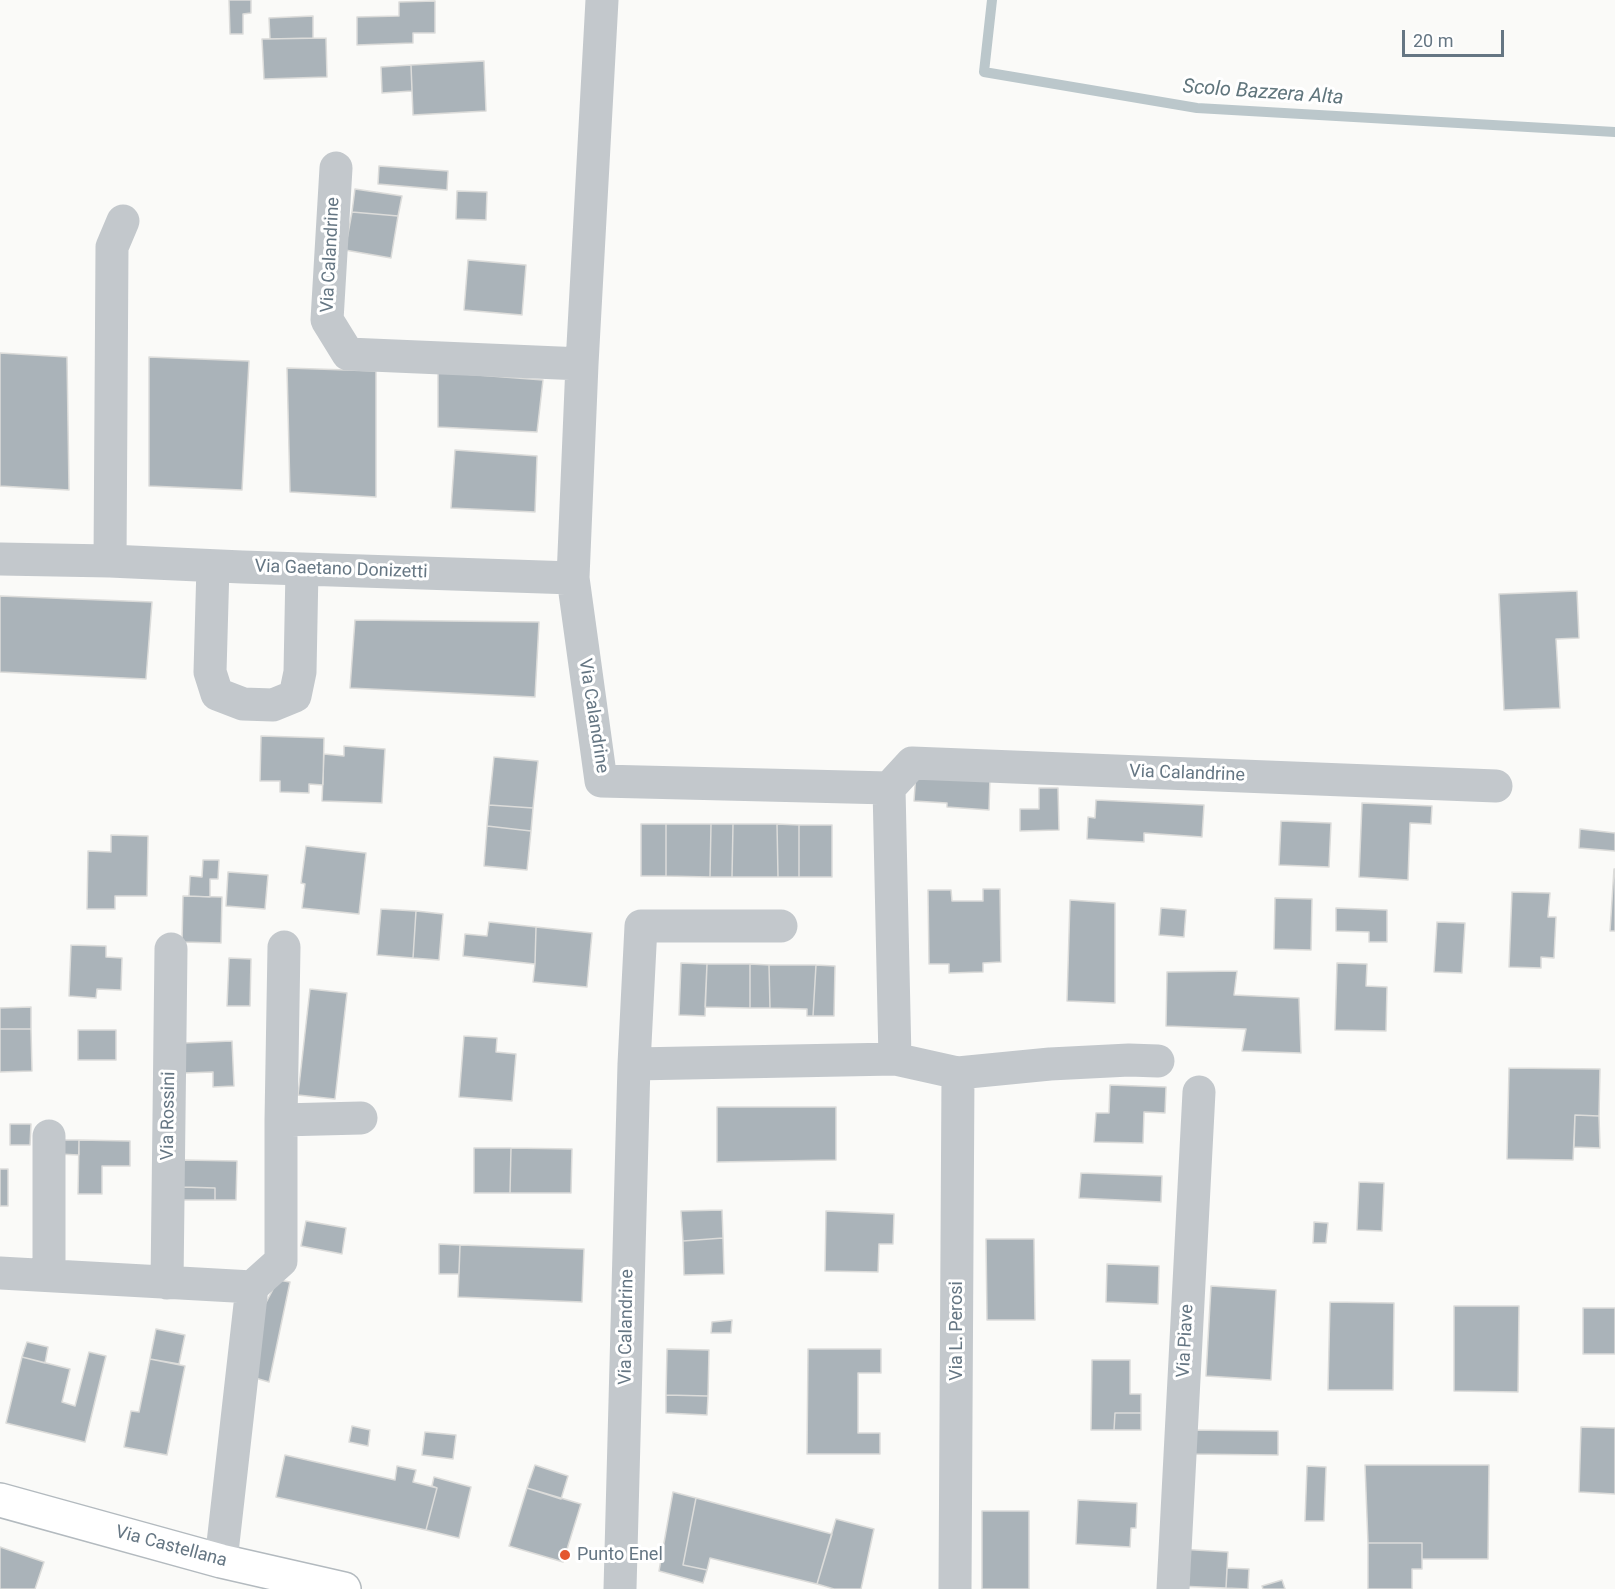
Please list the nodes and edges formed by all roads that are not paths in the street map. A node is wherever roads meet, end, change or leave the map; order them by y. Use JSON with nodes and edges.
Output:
{"nodes":[{"id":1,"x":602,"y":0,"type":"edge"},
{"id":2,"x":336,"y":168,"type":"dead end"},
{"id":3,"x":123,"y":221,"type":"dead end"},
{"id":4,"x":582,"y":364,"type":"junction"},
{"id":5,"x":0,"y":559,"type":"edge"},
{"id":6,"x":110,"y":561,"type":"junction"},
{"id":7,"x":213,"y":566,"type":"junction"},
{"id":8,"x":302,"y":569,"type":"junction"},
{"id":9,"x":573,"y":578,"type":"junction"},
{"id":10,"x":1496,"y":786,"type":"dead end"},
{"id":11,"x":890,"y":788,"type":"junction"},
{"id":12,"x":781,"y":926,"type":"dead end"},
{"id":13,"x":284,"y":947,"type":"dead end"},
{"id":14,"x":171,"y":949,"type":"dead end"},
{"id":15,"x":895,"y":1059,"type":"junction"},
{"id":16,"x":1158,"y":1061,"type":"dead end"},
{"id":17,"x":634,"y":1064,"type":"junction"},
{"id":18,"x":958,"y":1073,"type":"junction"},
{"id":19,"x":1199,"y":1092,"type":"dead end"},
{"id":20,"x":361,"y":1118,"type":"dead end"},
{"id":21,"x":281,"y":1120,"type":"junction"},
{"id":22,"x":49,"y":1136,"type":"dead end"},
{"id":23,"x":0,"y":1273,"type":"edge"},
{"id":24,"x":49,"y":1275,"type":"junction"},
{"id":25,"x":167,"y":1283,"type":"junction"},
{"id":26,"x":252,"y":1287,"type":"junction"},
{"id":27,"x":0,"y":1500,"type":"edge"},
{"id":28,"x":221,"y":1561,"type":"junction"},
{"id":29,"x":328,"y":1587,"type":"edge"},
{"id":30,"x":620,"y":1589,"type":"edge"},
{"id":31,"x":955,"y":1589,"type":"edge"},
{"id":32,"x":1173,"y":1589,"type":"edge"}],
"edges":[{"from":1,"to":4,"type":"street","name":"Via Calandrine"},
{"from":2,"to":4,"type":"street","name":"Via Calandrine"},
{"from":3,"to":6,"type":"street"},
{"from":4,"to":9,"type":"street","name":"Via Calandrine"},
{"from":5,"to":6,"type":"street","name":"Via Gaetano Donizetti"},
{"from":6,"to":7,"type":"street","name":"Via Gaetano Donizetti"},
{"from":7,"to":8,"type":"street","name":"Via Gaetano Donizetti"},
{"from":7,"to":8,"type":"street"},
{"from":8,"to":9,"type":"street","name":"Via Gaetano Donizetti"},
{"from":9,"to":11,"type":"street","name":"Via Calandrine"},
{"from":10,"to":11,"type":"street","name":"Via Calandrine"},
{"from":11,"to":15,"type":"street"},
{"from":12,"to":17,"type":"street","name":"Via Calandrine"},
{"from":13,"to":21,"type":"street"},
{"from":14,"to":25,"type":"street","name":"Via Rossini"},
{"from":15,"to":17,"type":"street"},
{"from":15,"to":18,"type":"street"},
{"from":16,"to":18,"type":"street"},
{"from":17,"to":30,"type":"street","name":"Via Calandrine"},
{"from":18,"to":31,"type":"street","name":"Via L. Perosi"},
{"from":19,"to":32,"type":"street","name":"Via Piave"},
{"from":20,"to":21,"type":"street"},
{"from":21,"to":26,"type":"street"},
{"from":22,"to":24,"type":"street"},
{"from":23,"to":24,"type":"street"},
{"from":24,"to":25,"type":"street"},
{"from":25,"to":26,"type":"street"},
{"from":26,"to":28,"type":"street"},
{"from":27,"to":28,"type":"street","name":"Via Castellana"},
{"from":28,"to":29,"type":"street","name":"Via Castellana"}]}
